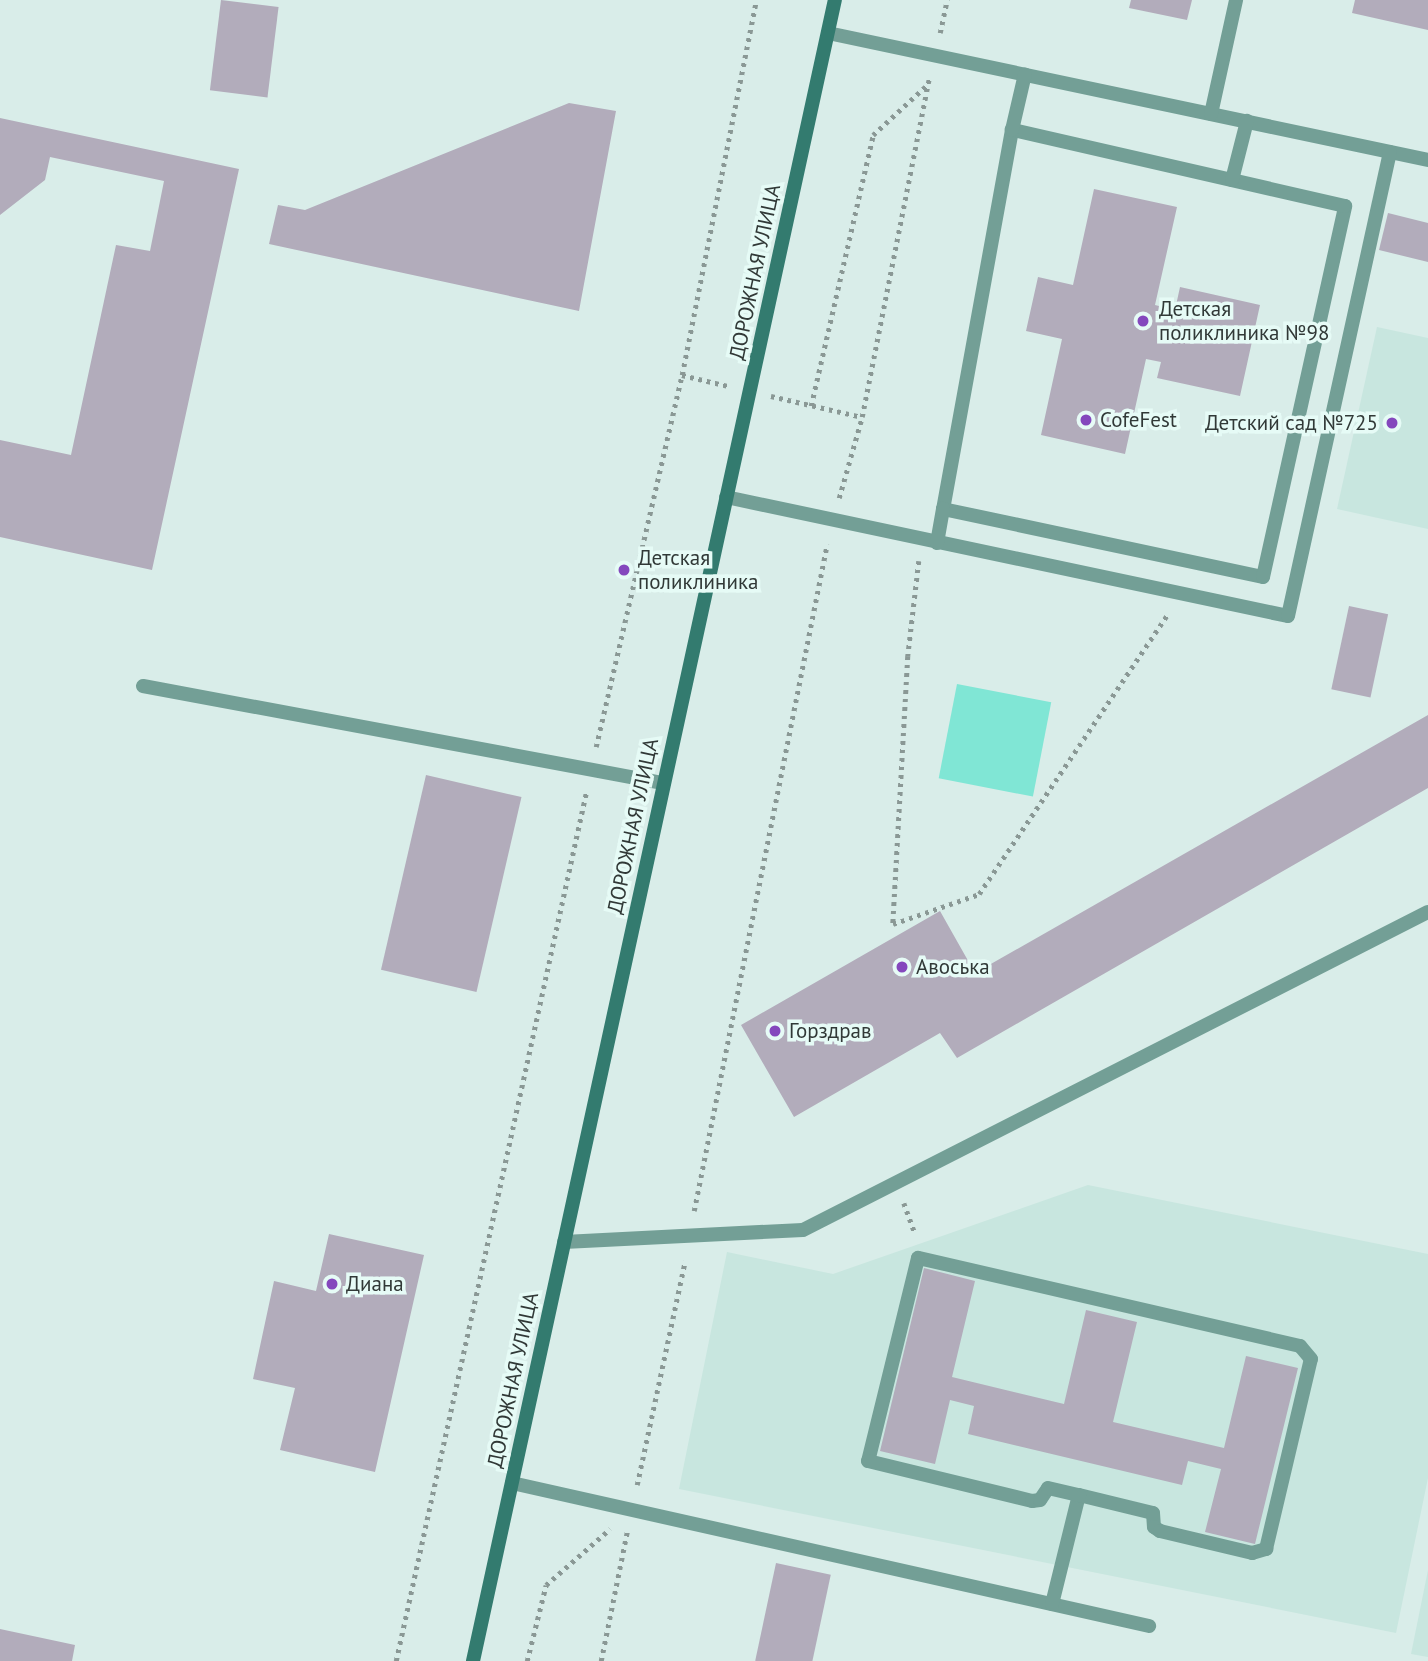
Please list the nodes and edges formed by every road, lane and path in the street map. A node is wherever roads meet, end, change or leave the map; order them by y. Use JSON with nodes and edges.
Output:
{"nodes":[{"id":1,"x":756,"y":0,"type":"edge"},
{"id":2,"x":835,"y":0,"type":"edge"},
{"id":3,"x":947,"y":0,"type":"edge"},
{"id":4,"x":1236,"y":0,"type":"edge"},
{"id":5,"x":828,"y":33,"type":"junction"},
{"id":6,"x":935,"y":56,"type":"junction"},
{"id":7,"x":1025,"y":74,"type":"junction"},
{"id":8,"x":929,"y":83,"type":"junction"},
{"id":9,"x":1211,"y":114,"type":"junction"},
{"id":10,"x":1247,"y":121,"type":"junction"},
{"id":11,"x":1012,"y":130,"type":"junction"},
{"id":12,"x":1390,"y":152,"type":"junction"},
{"id":13,"x":1428,"y":160,"type":"edge"},
{"id":14,"x":1232,"y":180,"type":"junction"},
{"id":15,"x":811,"y":405,"type":"dead end"},
{"id":16,"x":726,"y":497,"type":"junction"},
{"id":17,"x":943,"y":509,"type":"junction"},
{"id":18,"x":832,"y":520,"type":"junction"},
{"id":19,"x":921,"y":539,"type":"junction"},
{"id":20,"x":937,"y":543,"type":"junction"},
{"id":21,"x":1181,"y":596,"type":"junction"},
{"id":22,"x":143,"y":686,"type":"dead end"},
{"id":23,"x":591,"y":770,"type":"junction"},
{"id":24,"x":663,"y":783,"type":"junction"},
{"id":25,"x":1428,"y":912,"type":"edge"},
{"id":26,"x":897,"y":1182,"type":"junction"},
{"id":27,"x":690,"y":1235,"type":"junction"},
{"id":28,"x":564,"y":1242,"type":"junction"},
{"id":29,"x":919,"y":1244,"type":"dead end"},
{"id":30,"x":512,"y":1483,"type":"junction"},
{"id":31,"x":1079,"y":1495,"type":"junction"},
{"id":32,"x":632,"y":1510,"type":"junction"},
{"id":33,"x":1052,"y":1604,"type":"junction"},
{"id":34,"x":1149,"y":1626,"type":"dead end"},
{"id":35,"x":396,"y":1661,"type":"edge"},
{"id":36,"x":473,"y":1661,"type":"edge"},
{"id":37,"x":527,"y":1661,"type":"edge"},
{"id":38,"x":601,"y":1661,"type":"edge"}],
"edges":[{"from":1,"to":23,"type":"path"},
{"from":2,"to":5,"type":"main road","name":"ДОРОЖНАЯ УЛИЦА"},
{"from":3,"to":6,"type":"path"},
{"from":4,"to":9,"type":"lane"},
{"from":5,"to":6,"type":"lane"},
{"from":5,"to":16,"type":"main road","name":"ДОРОЖНАЯ УЛИЦА"},
{"from":6,"to":7,"type":"lane"},
{"from":6,"to":8,"type":"path"},
{"from":7,"to":9,"type":"lane"},
{"from":7,"to":11,"type":"lane"},
{"from":8,"to":15,"type":"path"},
{"from":8,"to":18,"type":"path"},
{"from":9,"to":10,"type":"lane"},
{"from":10,"to":12,"type":"lane"},
{"from":10,"to":14,"type":"lane"},
{"from":11,"to":14,"type":"lane"},
{"from":11,"to":17,"type":"lane"},
{"from":12,"to":13,"type":"lane"},
{"from":12,"to":21,"type":"lane"},
{"from":14,"to":17,"type":"lane"},
{"from":16,"to":18,"type":"lane"},
{"from":16,"to":24,"type":"main road","name":"ДОРОЖНАЯ УЛИЦА"},
{"from":17,"to":20,"type":"lane"},
{"from":18,"to":19,"type":"lane"},
{"from":18,"to":27,"type":"path"},
{"from":19,"to":20,"type":"lane"},
{"from":19,"to":21,"type":"path"},
{"from":20,"to":21,"type":"lane"},
{"from":22,"to":23,"type":"lane"},
{"from":23,"to":24,"type":"lane"},
{"from":23,"to":35,"type":"path"},
{"from":24,"to":28,"type":"main road","name":"ДОРОЖНАЯ УЛИЦА"},
{"from":25,"to":26,"type":"lane"},
{"from":26,"to":27,"type":"lane"},
{"from":26,"to":29,"type":"path"},
{"from":27,"to":28,"type":"lane"},
{"from":27,"to":32,"type":"path"},
{"from":28,"to":30,"type":"main road","name":"ДОРОЖНАЯ УЛИЦА"},
{"from":30,"to":32,"type":"lane"},
{"from":30,"to":36,"type":"main road","name":"ДОРОЖНАЯ УЛИЦА"},
{"from":31,"to":31,"type":"lane"},
{"from":31,"to":33,"type":"lane"},
{"from":32,"to":33,"type":"lane"},
{"from":32,"to":37,"type":"path"},
{"from":32,"to":38,"type":"path"},
{"from":33,"to":34,"type":"lane"}]}
